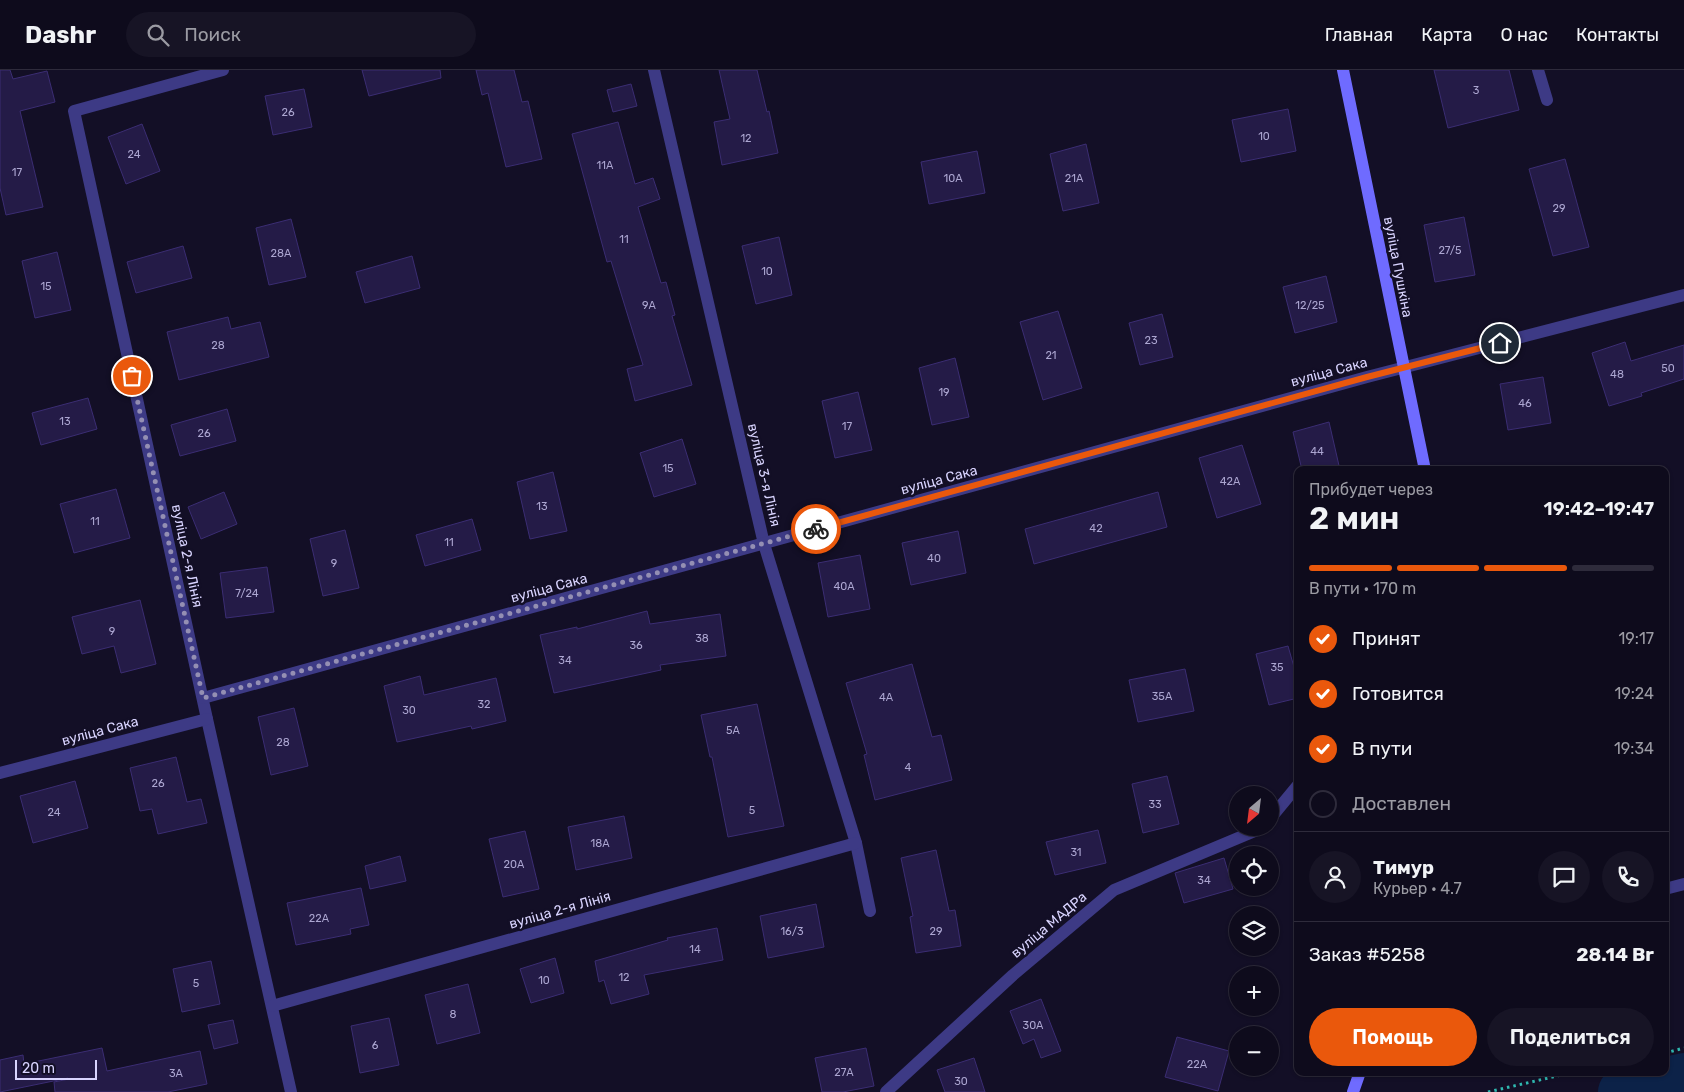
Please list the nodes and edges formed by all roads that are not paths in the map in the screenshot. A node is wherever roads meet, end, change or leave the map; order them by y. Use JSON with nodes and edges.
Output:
{"nodes":[{"id":1,"x":223,"y":70,"type":"edge"},
{"id":2,"x":654,"y":70,"type":"edge"},
{"id":3,"x":1344,"y":70,"type":"edge"},
{"id":4,"x":1538,"y":70,"type":"edge"},
{"id":5,"x":1547,"y":100,"type":"dead end"},
{"id":6,"x":1684,"y":295,"type":"edge"},
{"id":7,"x":1403,"y":368,"type":"junction"},
{"id":8,"x":1424,"y":466,"type":"edge"},
{"id":9,"x":764,"y":544,"type":"junction"},
{"id":10,"x":203,"y":698,"type":"junction"},
{"id":11,"x":207,"y":719,"type":"junction"},
{"id":12,"x":0,"y":773,"type":"edge"},
{"id":13,"x":1294,"y":790,"type":"edge"},
{"id":14,"x":1279,"y":808,"type":"edge"},
{"id":15,"x":1243,"y":836,"type":"edge"},
{"id":16,"x":856,"y":843,"type":"junction"},
{"id":17,"x":1684,"y":884,"type":"edge"},
{"id":18,"x":1669,"y":888,"type":"edge"},
{"id":19,"x":870,"y":911,"type":"dead end"},
{"id":20,"x":272,"y":1006,"type":"junction"},
{"id":21,"x":1359,"y":1076,"type":"edge"},
{"id":22,"x":291,"y":1092,"type":"edge"},
{"id":23,"x":886,"y":1092,"type":"edge"},
{"id":24,"x":1353,"y":1092,"type":"edge"}],
"edges":[{"from":1,"to":10,"type":"street","name":"вуліца 2-я Лінія"},
{"from":2,"to":9,"type":"street","name":"вуліца 3-я Лінія"},
{"from":3,"to":7,"type":"main road","name":"вуліца Пушкіна"},
{"from":4,"to":5,"type":"street"},
{"from":6,"to":7,"type":"street","name":"вуліца Сака"},
{"from":7,"to":8,"type":"main road","name":"вуліца Пушкіна"},
{"from":7,"to":9,"type":"street","name":"вуліца Сака"},
{"from":9,"to":10,"type":"street","name":"вуліца Сака"},
{"from":9,"to":16,"type":"street","name":"вуліца 3-я Лінія"},
{"from":10,"to":11,"type":"street","name":"вуліца 2-я Лінія"},
{"from":11,"to":12,"type":"street","name":"вуліца Сака"},
{"from":11,"to":20,"type":"street","name":"вуліца 2-я Лінія"},
{"from":13,"to":14,"type":"street"},
{"from":15,"to":23,"type":"street","name":"вуліца МАДРа"},
{"from":16,"to":19,"type":"street","name":"вуліца 3-я Лінія"},
{"from":16,"to":20,"type":"street","name":"вуліца 2-я Лінія"},
{"from":17,"to":18,"type":"street"},
{"from":20,"to":22,"type":"street","name":"вуліца 2-я Лінія"},
{"from":21,"to":24,"type":"main road"}]}
